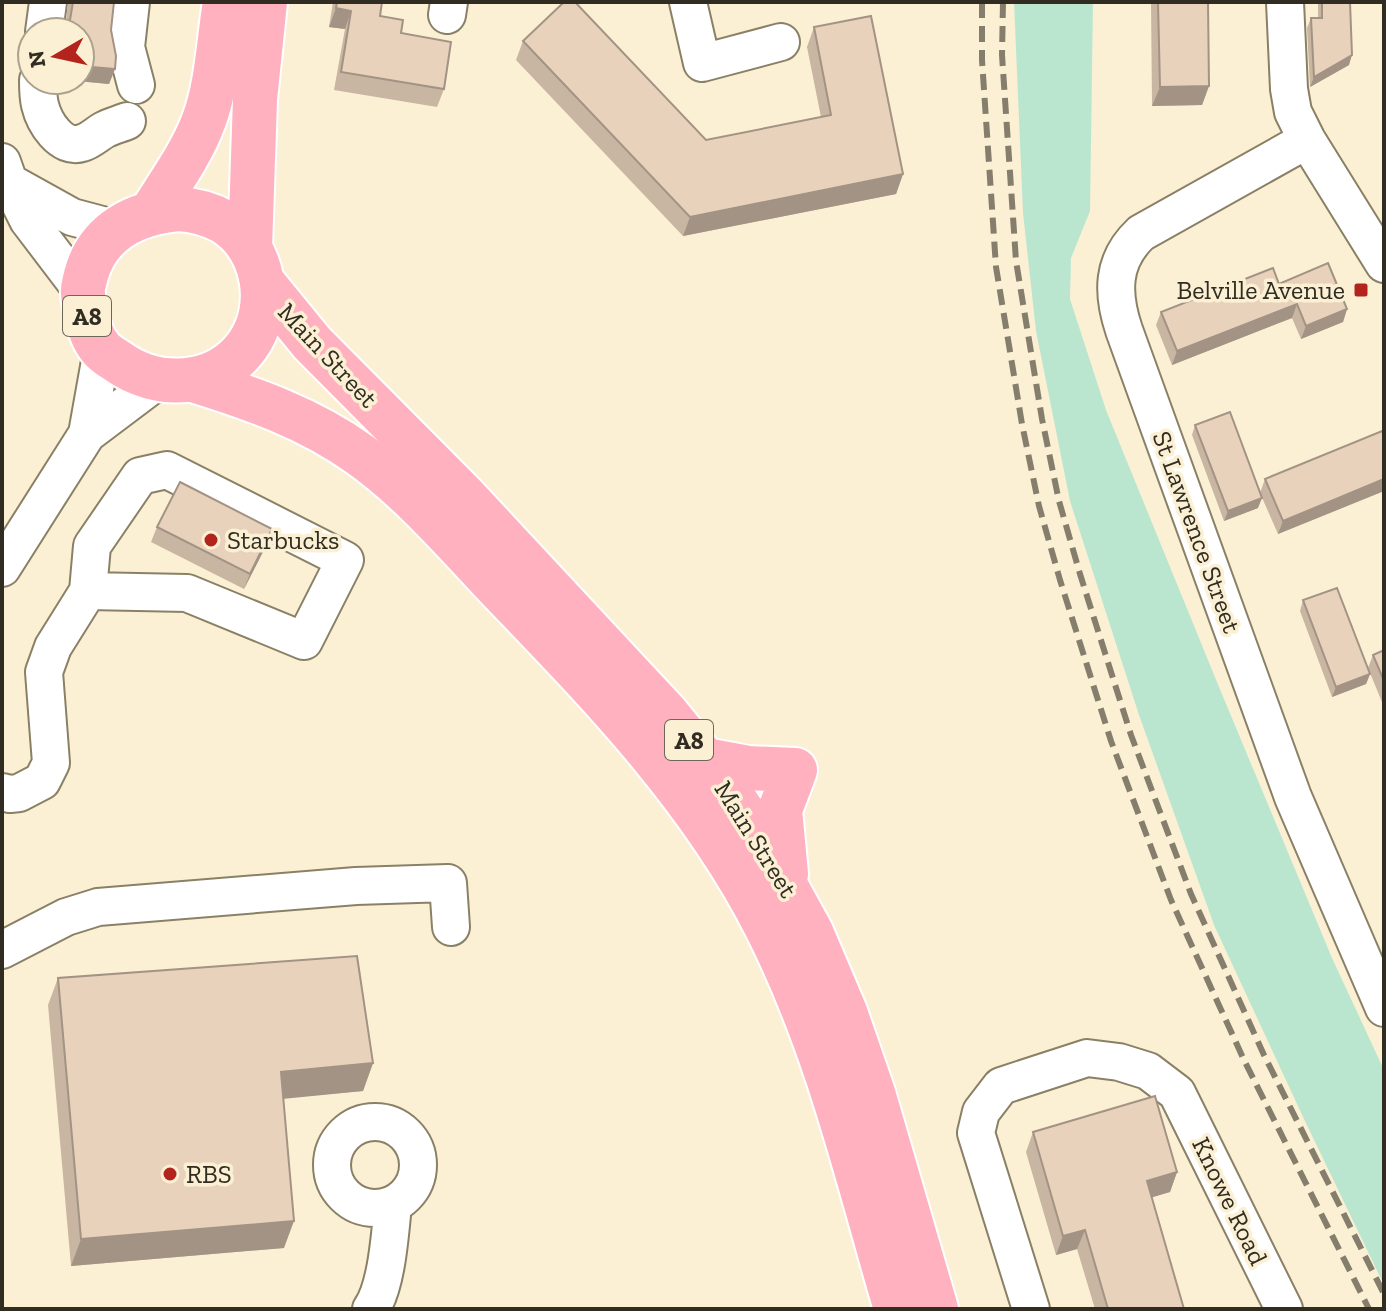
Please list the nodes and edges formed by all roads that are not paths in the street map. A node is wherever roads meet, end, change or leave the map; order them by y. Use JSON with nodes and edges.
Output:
{"nodes":[{"id":1,"x":131,"y":2,"type":"edge"},
{"id":2,"x":225,"y":2,"type":"edge"},
{"id":3,"x":265,"y":2,"type":"edge"},
{"id":4,"x":688,"y":2,"type":"edge"},
{"id":5,"x":1285,"y":2,"type":"edge"},
{"id":6,"x":781,"y":42,"type":"dead end"},
{"id":7,"x":136,"y":85,"type":"dead end"},
{"id":8,"x":39,"y":96,"type":"edge"},
{"id":9,"x":127,"y":121,"type":"dead end"},
{"id":10,"x":1307,"y":140,"type":"junction"},
{"id":11,"x":6,"y":172,"type":"edge"},
{"id":12,"x":134,"y":221,"type":"junction"},
{"id":13,"x":1384,"y":264,"type":"edge"},
{"id":14,"x":256,"y":266,"type":"junction"},
{"id":15,"x":82,"y":291,"type":"junction"},
{"id":16,"x":102,"y":350,"type":"junction"},
{"id":17,"x":176,"y":379,"type":"junction"},
{"id":18,"x":87,"y":434,"type":"junction"},
{"id":19,"x":2,"y":568,"type":"edge"},
{"id":20,"x":88,"y":591,"type":"junction"},
{"id":21,"x":705,"y":760,"type":"junction"},
{"id":22,"x":2,"y":792,"type":"edge"},
{"id":23,"x":787,"y":885,"type":"junction"},
{"id":24,"x":451,"y":927,"type":"dead end"},
{"id":25,"x":2,"y":950,"type":"edge"},
{"id":26,"x":1384,"y":1008,"type":"edge"},
{"id":27,"x":393,"y":1205,"type":"dead end"},
{"id":28,"x":371,"y":1309,"type":"edge"},
{"id":29,"x":896,"y":1309,"type":"edge"},
{"id":30,"x":936,"y":1309,"type":"edge"},
{"id":31,"x":1031,"y":1309,"type":"edge"},
{"id":32,"x":1284,"y":1309,"type":"edge"}],
"edges":[{"from":1,"to":7,"type":"street"},
{"from":2,"to":12,"type":"highway","number":"A8"},
{"from":3,"to":14,"type":"highway"},
{"from":4,"to":6,"type":"street"},
{"from":5,"to":10,"type":"street"},
{"from":8,"to":9,"type":"street"},
{"from":10,"to":13,"type":"street"},
{"from":10,"to":26,"type":"street","name":"St Lawrence Street"},
{"from":11,"to":12,"type":"street"},
{"from":11,"to":15,"type":"street"},
{"from":12,"to":14,"type":"highway","number":"A8"},
{"from":12,"to":15,"type":"highway","number":"A8"},
{"from":14,"to":17,"type":"highway"},
{"from":14,"to":21,"type":"highway","name":"Main Street","number":"A8"},
{"from":15,"to":16,"type":"highway","number":"A8"},
{"from":16,"to":17,"type":"highway","number":"A8"},
{"from":16,"to":18,"type":"street"},
{"from":17,"to":18,"type":"street"},
{"from":17,"to":29,"type":"highway","name":"Main Street","number":"A8"},
{"from":18,"to":19,"type":"street"},
{"from":20,"to":20,"type":"street"},
{"from":20,"to":22,"type":"street"},
{"from":21,"to":23,"type":"highway","name":"Main Street","number":"A8"},
{"from":21,"to":23,"type":"highway"},
{"from":23,"to":30,"type":"highway","name":"Main Street","number":"A8"},
{"from":24,"to":25,"type":"street"},
{"from":27,"to":28,"type":"street"},
{"from":31,"to":32,"type":"street","name":"Knowe Road"}]}
